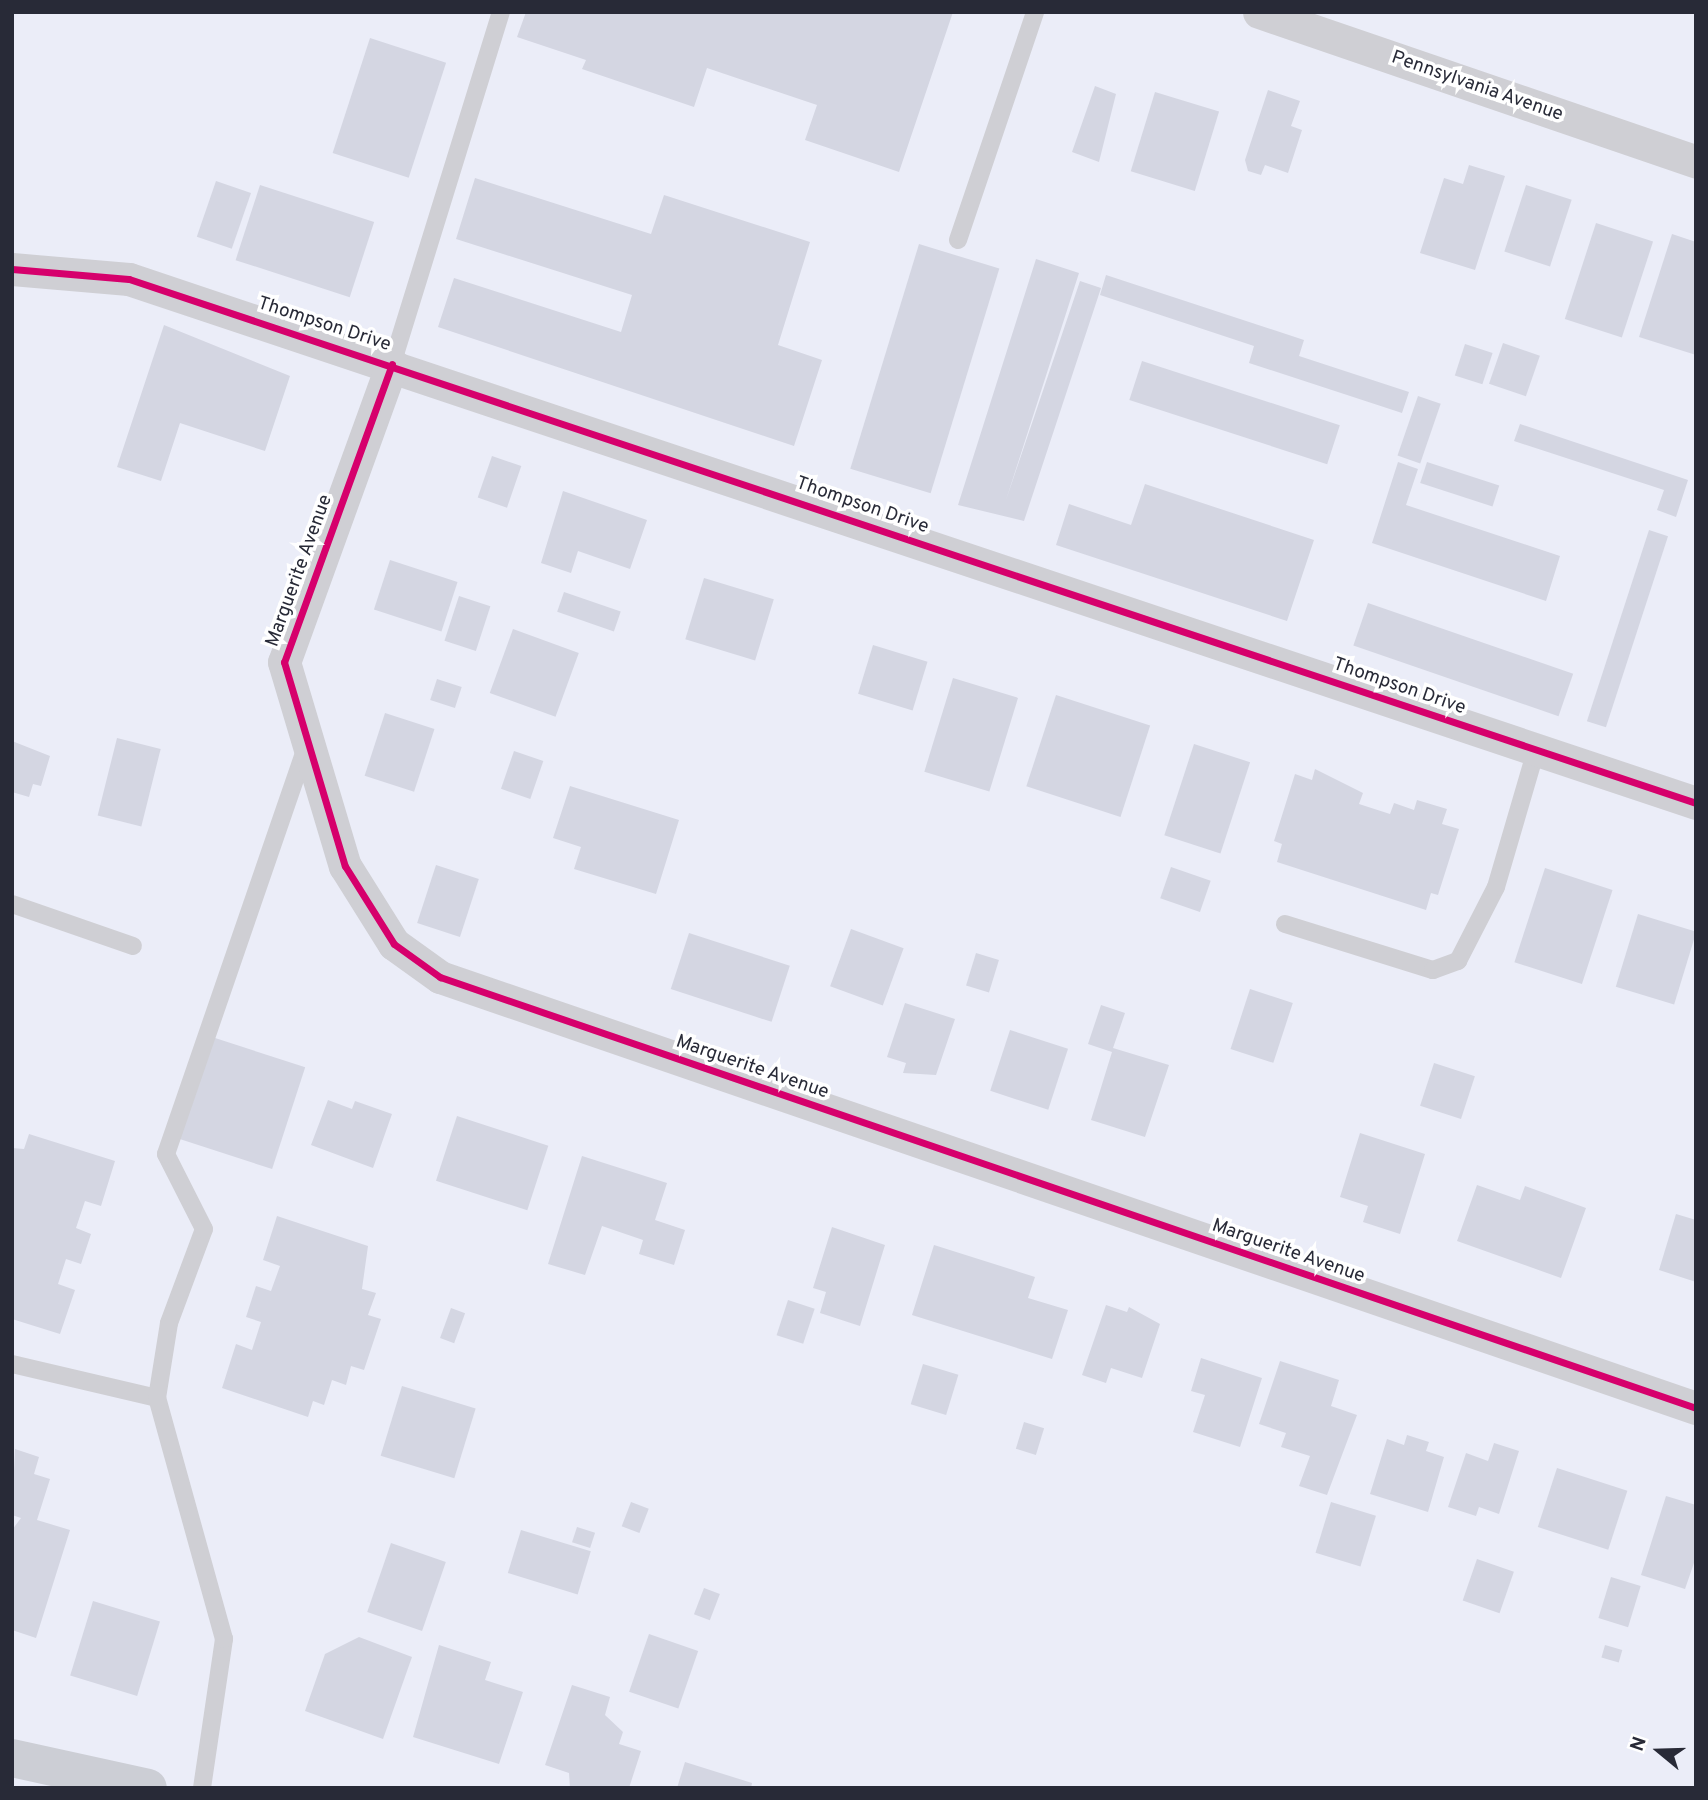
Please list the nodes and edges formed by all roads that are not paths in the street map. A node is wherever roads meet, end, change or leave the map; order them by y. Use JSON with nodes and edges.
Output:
{"nodes":[{"id":1,"x":501,"y":12,"type":"edge"},
{"id":2,"x":1035,"y":12,"type":"edge"},
{"id":3,"x":1259,"y":12,"type":"edge"},
{"id":4,"x":1696,"y":162,"type":"edge"},
{"id":5,"x":958,"y":240,"type":"dead end"},
{"id":6,"x":12,"y":269,"type":"edge"},
{"id":7,"x":392,"y":364,"type":"junction"},
{"id":8,"x":308,"y":741,"type":"junction"},
{"id":9,"x":1536,"y":750,"type":"junction"},
{"id":10,"x":1696,"y":803,"type":"edge"},
{"id":11,"x":12,"y":904,"type":"edge"},
{"id":12,"x":1285,"y":924,"type":"dead end"},
{"id":13,"x":133,"y":946,"type":"dead end"},
{"id":14,"x":12,"y":1364,"type":"edge"},
{"id":15,"x":157,"y":1398,"type":"junction"},
{"id":16,"x":1696,"y":1408,"type":"edge"},
{"id":17,"x":12,"y":1758,"type":"edge"},
{"id":18,"x":148,"y":1788,"type":"edge"},
{"id":19,"x":202,"y":1788,"type":"edge"}],
"edges":[{"from":1,"to":7,"type":"lane"},
{"from":2,"to":5,"type":"lane"},
{"from":3,"to":4,"type":"street","name":"Pennsylvania Avenue"},
{"from":6,"to":7,"type":"street","name":"Thompson Drive"},
{"from":7,"to":8,"type":"street","name":"Marguerite Avenue"},
{"from":7,"to":9,"type":"street","name":"Thompson Drive"},
{"from":8,"to":15,"type":"lane"},
{"from":8,"to":16,"type":"street","name":"Marguerite Avenue"},
{"from":9,"to":10,"type":"street","name":"Thompson Drive"},
{"from":9,"to":12,"type":"lane"},
{"from":11,"to":13,"type":"lane"},
{"from":14,"to":15,"type":"lane"},
{"from":15,"to":19,"type":"lane"},
{"from":17,"to":18,"type":"street"}]}
